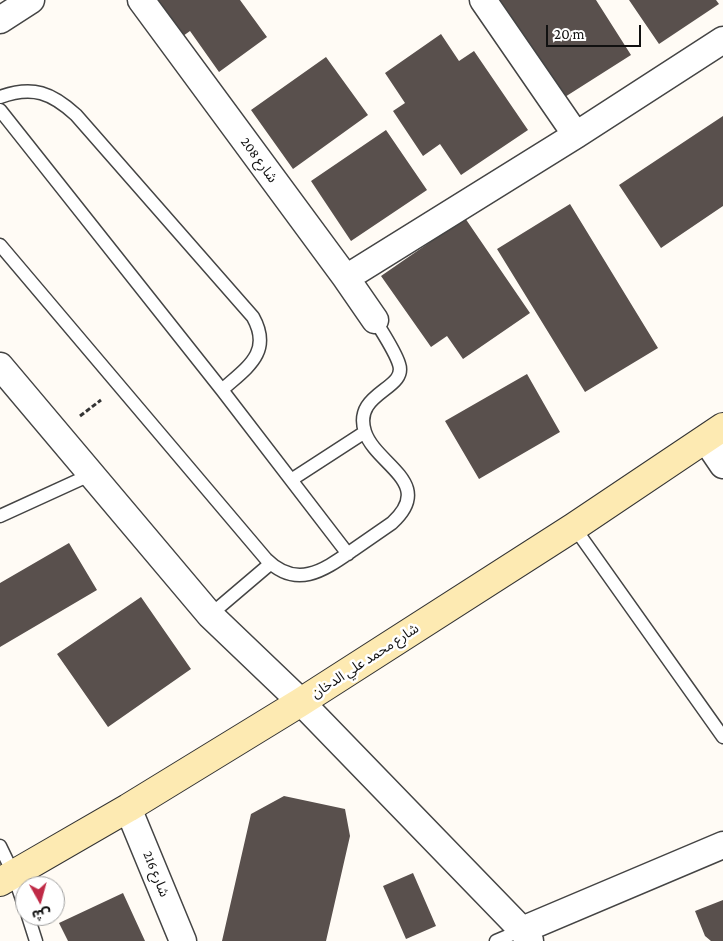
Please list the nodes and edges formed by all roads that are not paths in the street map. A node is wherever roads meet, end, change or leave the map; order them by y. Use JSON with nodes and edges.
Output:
{"nodes":[{"id":1,"x":31,"y":0,"type":"edge"},
{"id":2,"x":141,"y":0,"type":"edge"},
{"id":3,"x":483,"y":0,"type":"edge"},
{"id":4,"x":0,"y":20,"type":"edge"},
{"id":5,"x":723,"y":40,"type":"edge"},
{"id":6,"x":0,"y":97,"type":"edge"},
{"id":7,"x":0,"y":110,"type":"edge"},
{"id":8,"x":576,"y":135,"type":"junction"},
{"id":9,"x":0,"y":245,"type":"edge"},
{"id":10,"x":346,"y":278,"type":"junction"},
{"id":11,"x":375,"y":320,"type":"joint"},
{"id":12,"x":0,"y":366,"type":"edge"},
{"id":13,"x":222,"y":390,"type":"junction"},
{"id":14,"x":365,"y":432,"type":"junction"},
{"id":15,"x":714,"y":434,"type":"edge"},
{"id":16,"x":723,"y":465,"type":"edge"},
{"id":17,"x":92,"y":474,"type":"junction"},
{"id":18,"x":291,"y":480,"type":"junction"},
{"id":19,"x":0,"y":516,"type":"edge"},
{"id":20,"x":574,"y":526,"type":"junction"},
{"id":21,"x":348,"y":554,"type":"junction"},
{"id":22,"x":270,"y":564,"type":"junction"},
{"id":23,"x":210,"y":615,"type":"junction"},
{"id":24,"x":301,"y":702,"type":"junction"},
{"id":25,"x":723,"y":737,"type":"edge"},
{"id":26,"x":128,"y":808,"type":"junction"},
{"id":27,"x":723,"y":845,"type":"edge"},
{"id":28,"x":0,"y":846,"type":"edge"},
{"id":29,"x":7,"y":877,"type":"edge"},
{"id":30,"x":15,"y":891,"type":"edge"},
{"id":31,"x":31,"y":926,"type":"edge"},
{"id":32,"x":526,"y":936,"type":"edge"},
{"id":33,"x":36,"y":941,"type":"edge"},
{"id":34,"x":183,"y":941,"type":"edge"},
{"id":35,"x":496,"y":941,"type":"edge"}],
"edges":[{"from":1,"to":4,"type":"street"},
{"from":2,"to":10,"type":"street","name":"شارع 208"},
{"from":3,"to":8,"type":"street"},
{"from":5,"to":8,"type":"street"},
{"from":6,"to":13,"type":"lane"},
{"from":7,"to":13,"type":"lane"},
{"from":8,"to":10,"type":"street"},
{"from":9,"to":22,"type":"lane"},
{"from":10,"to":11,"type":"street","name":"شارع 208"},
{"from":11,"to":14,"type":"lane"},
{"from":12,"to":17,"type":"street"},
{"from":13,"to":18,"type":"lane"},
{"from":14,"to":18,"type":"lane"},
{"from":14,"to":21,"type":"lane"},
{"from":15,"to":16,"type":"street"},
{"from":15,"to":20,"type":"street","name":"شارع محمد علي الدخان"},
{"from":17,"to":19,"type":"lane"},
{"from":17,"to":23,"type":"street"},
{"from":18,"to":21,"type":"lane"},
{"from":20,"to":24,"type":"street","name":"شارع محمد علي الدخان"},
{"from":20,"to":25,"type":"lane"},
{"from":21,"to":22,"type":"lane"},
{"from":22,"to":23,"type":"lane"},
{"from":23,"to":24,"type":"street"},
{"from":24,"to":26,"type":"street","name":"شارع محمد علي الدخان"},
{"from":24,"to":32,"type":"street"},
{"from":26,"to":29,"type":"street","name":"شارع محمد علي الدخان"},
{"from":26,"to":34,"type":"street","name":"شارع 216"},
{"from":27,"to":32,"type":"street"},
{"from":28,"to":29,"type":"lane"},
{"from":29,"to":30,"type":"lane"},
{"from":31,"to":33,"type":"lane"},
{"from":32,"to":35,"type":"lane"}]}
